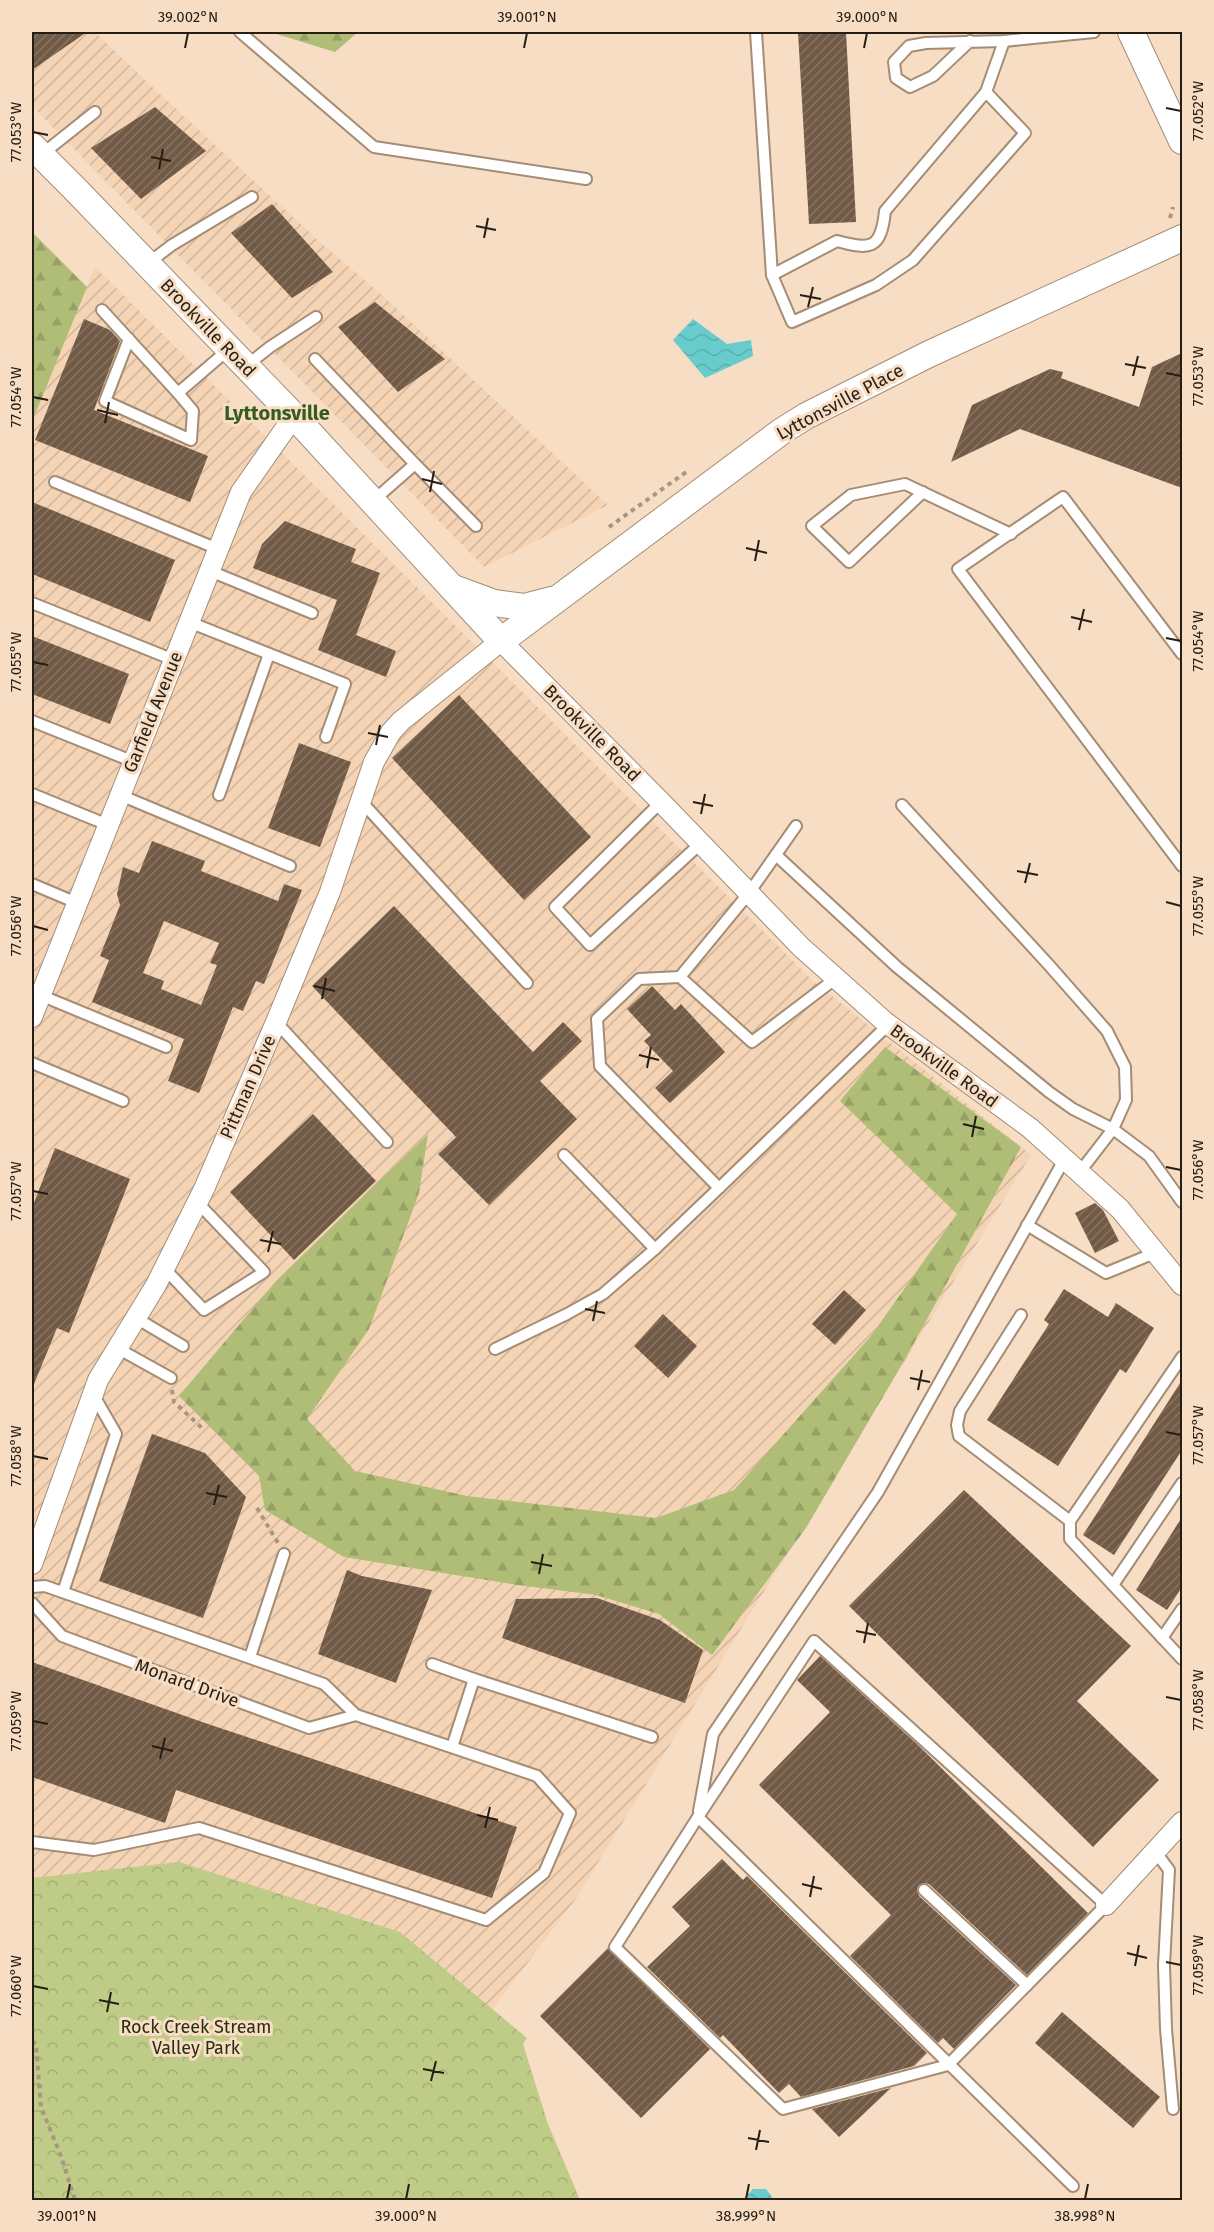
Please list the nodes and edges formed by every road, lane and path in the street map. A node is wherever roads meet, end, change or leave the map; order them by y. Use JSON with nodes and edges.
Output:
{"nodes":[{"id":1,"x":240,"y":32,"type":"edge"},
{"id":2,"x":756,"y":32,"type":"edge"},
{"id":3,"x":1094,"y":32,"type":"edge"},
{"id":4,"x":1131,"y":32,"type":"edge"},
{"id":5,"x":970,"y":41,"type":"junction"},
{"id":6,"x":1004,"y":41,"type":"junction"},
{"id":7,"x":986,"y":92,"type":"junction"},
{"id":8,"x":95,"y":112,"type":"dead end"},
{"id":9,"x":1182,"y":141,"type":"edge"},
{"id":10,"x":36,"y":150,"type":"edge"},
{"id":11,"x":586,"y":179,"type":"dead end"},
{"id":12,"x":252,"y":197,"type":"dead end"},
{"id":13,"x":1182,"y":217,"type":"edge"},
{"id":14,"x":1175,"y":246,"type":"edge"},
{"id":15,"x":147,"y":264,"type":"junction"},
{"id":16,"x":771,"y":275,"type":"junction"},
{"id":17,"x":102,"y":310,"type":"dead end"},
{"id":18,"x":316,"y":317,"type":"dead end"},
{"id":19,"x":129,"y":339,"type":"junction"},
{"id":20,"x":237,"y":358,"type":"junction"},
{"id":21,"x":315,"y":359,"type":"dead end"},
{"id":22,"x":178,"y":393,"type":"junction"},
{"id":23,"x":294,"y":416,"type":"junction"},
{"id":24,"x":415,"y":465,"type":"junction"},
{"id":25,"x":692,"y":468,"type":"dead end"},
{"id":26,"x":55,"y":482,"type":"dead end"},
{"id":27,"x":922,"y":492,"type":"junction"},
{"id":28,"x":373,"y":502,"type":"junction"},
{"id":29,"x":476,"y":526,"type":"dead end"},
{"id":30,"x":609,"y":527,"type":"dead end"},
{"id":31,"x":1011,"y":534,"type":"junction"},
{"id":32,"x":218,"y":549,"type":"junction"},
{"id":33,"x":210,"y":571,"type":"junction"},
{"id":34,"x":452,"y":588,"type":"junction"},
{"id":35,"x":557,"y":599,"type":"junction"},
{"id":36,"x":32,"y":603,"type":"edge"},
{"id":37,"x":312,"y":613,"type":"dead end"},
{"id":38,"x":189,"y":622,"type":"junction"},
{"id":39,"x":501,"y":641,"type":"junction"},
{"id":40,"x":269,"y":654,"type":"junction"},
{"id":41,"x":1182,"y":654,"type":"edge"},
{"id":42,"x":174,"y":660,"type":"junction"},
{"id":43,"x":32,"y":721,"type":"edge"},
{"id":44,"x":326,"y":737,"type":"dead end"},
{"id":45,"x":134,"y":762,"type":"junction"},
{"id":46,"x":32,"y":794,"type":"edge"},
{"id":47,"x":120,"y":795,"type":"junction"},
{"id":48,"x":219,"y":795,"type":"dead end"},
{"id":49,"x":361,"y":801,"type":"junction"},
{"id":50,"x":661,"y":802,"type":"junction"},
{"id":51,"x":902,"y":805,"type":"dead end"},
{"id":52,"x":108,"y":825,"type":"junction"},
{"id":53,"x":796,"y":826,"type":"dead end"},
{"id":54,"x":701,"y":843,"type":"junction"},
{"id":55,"x":776,"y":855,"type":"junction"},
{"id":56,"x":290,"y":866,"type":"dead end"},
{"id":57,"x":1182,"y":866,"type":"edge"},
{"id":58,"x":32,"y":884,"type":"edge"},
{"id":59,"x":749,"y":893,"type":"junction"},
{"id":60,"x":77,"y":903,"type":"junction"},
{"id":61,"x":680,"y":977,"type":"junction"},
{"id":62,"x":835,"y":979,"type":"junction"},
{"id":63,"x":527,"y":982,"type":"dead end"},
{"id":64,"x":40,"y":995,"type":"junction"},
{"id":65,"x":32,"y":1017,"type":"edge"},
{"id":66,"x":276,"y":1022,"type":"junction"},
{"id":67,"x":888,"y":1025,"type":"junction"},
{"id":68,"x":166,"y":1047,"type":"dead end"},
{"id":69,"x":32,"y":1063,"type":"edge"},
{"id":70,"x":123,"y":1101,"type":"dead end"},
{"id":71,"x":1113,"y":1129,"type":"junction"},
{"id":72,"x":387,"y":1142,"type":"dead end"},
{"id":73,"x":564,"y":1155,"type":"dead end"},
{"id":74,"x":1071,"y":1167,"type":"junction"},
{"id":75,"x":719,"y":1188,"type":"junction"},
{"id":76,"x":197,"y":1202,"type":"junction"},
{"id":77,"x":1182,"y":1202,"type":"edge"},
{"id":78,"x":1028,"y":1225,"type":"junction"},
{"id":79,"x":655,"y":1249,"type":"junction"},
{"id":80,"x":1157,"y":1252,"type":"junction"},
{"id":81,"x":164,"y":1268,"type":"junction"},
{"id":82,"x":1182,"y":1285,"type":"edge"},
{"id":83,"x":1021,"y":1315,"type":"dead end"},
{"id":84,"x":136,"y":1318,"type":"junction"},
{"id":85,"x":183,"y":1346,"type":"dead end"},
{"id":86,"x":117,"y":1348,"type":"junction"},
{"id":87,"x":495,"y":1349,"type":"dead end"},
{"id":88,"x":1182,"y":1357,"type":"edge"},
{"id":89,"x":171,"y":1378,"type":"joint"},
{"id":90,"x":93,"y":1394,"type":"junction"},
{"id":91,"x":202,"y":1428,"type":"dead end"},
{"id":92,"x":1182,"y":1483,"type":"edge"},
{"id":93,"x":257,"y":1508,"type":"dead end"},
{"id":94,"x":1070,"y":1521,"type":"junction"},
{"id":95,"x":284,"y":1554,"type":"joint"},
{"id":96,"x":32,"y":1564,"type":"edge"},
{"id":97,"x":1113,"y":1586,"type":"junction"},
{"id":98,"x":32,"y":1587,"type":"edge"},
{"id":99,"x":63,"y":1592,"type":"junction"},
{"id":100,"x":32,"y":1603,"type":"edge"},
{"id":101,"x":1182,"y":1609,"type":"edge"},
{"id":102,"x":1162,"y":1638,"type":"junction"},
{"id":103,"x":250,"y":1657,"type":"junction"},
{"id":104,"x":1182,"y":1659,"type":"edge"},
{"id":105,"x":432,"y":1664,"type":"dead end"},
{"id":106,"x":474,"y":1679,"type":"junction"},
{"id":107,"x":356,"y":1715,"type":"junction"},
{"id":108,"x":652,"y":1737,"type":"dead end"},
{"id":109,"x":452,"y":1747,"type":"junction"},
{"id":110,"x":698,"y":1817,"type":"junction"},
{"id":111,"x":1182,"y":1822,"type":"edge"},
{"id":112,"x":32,"y":1842,"type":"edge"},
{"id":113,"x":1155,"y":1851,"type":"junction"},
{"id":114,"x":924,"y":1890,"type":"dead end"},
{"id":115,"x":1106,"y":1905,"type":"junction"},
{"id":116,"x":1027,"y":1985,"type":"junction"},
{"id":117,"x":32,"y":2041,"type":"edge"},
{"id":118,"x":948,"y":2065,"type":"junction"},
{"id":119,"x":1173,"y":2109,"type":"dead end"},
{"id":120,"x":1073,"y":2186,"type":"dead end"},
{"id":121,"x":75,"y":2200,"type":"edge"}],
"edges":[{"from":1,"to":11,"type":"lane"},
{"from":2,"to":16,"type":"lane"},
{"from":3,"to":6,"type":"lane"},
{"from":4,"to":9,"type":"street"},
{"from":5,"to":5,"type":"lane"},
{"from":5,"to":6,"type":"lane"},
{"from":6,"to":7,"type":"lane"},
{"from":7,"to":16,"type":"lane"},
{"from":7,"to":16,"type":"lane"},
{"from":8,"to":10,"type":"lane"},
{"from":10,"to":15,"type":"street","name":"Brookville Road"},
{"from":12,"to":15,"type":"lane"},
{"from":13,"to":14,"type":"street"},
{"from":14,"to":35,"type":"street","name":"Lyttonsville Place"},
{"from":15,"to":20,"type":"street","name":"Brookville Road"},
{"from":17,"to":19,"type":"lane"},
{"from":18,"to":20,"type":"lane"},
{"from":19,"to":22,"type":"lane"},
{"from":19,"to":22,"type":"lane"},
{"from":20,"to":22,"type":"lane"},
{"from":20,"to":23,"type":"street","name":"Brookville Road"},
{"from":21,"to":24,"type":"lane"},
{"from":23,"to":28,"type":"street","name":"Brookville Road"},
{"from":23,"to":32,"type":"street","name":"Garfield Avenue"},
{"from":24,"to":28,"type":"lane"},
{"from":24,"to":29,"type":"lane"},
{"from":25,"to":30,"type":"path"},
{"from":26,"to":32,"type":"lane"},
{"from":27,"to":27,"type":"lane"},
{"from":27,"to":31,"type":"lane"},
{"from":28,"to":34,"type":"street","name":"Brookville Road"},
{"from":31,"to":41,"type":"lane"},
{"from":31,"to":57,"type":"lane"},
{"from":32,"to":33,"type":"street","name":"Garfield Avenue"},
{"from":33,"to":37,"type":"lane"},
{"from":33,"to":38,"type":"street","name":"Garfield Avenue"},
{"from":34,"to":35,"type":"street"},
{"from":34,"to":39,"type":"street","name":"Brookville Road"},
{"from":35,"to":39,"type":"street","name":"Lyttonsville Place"},
{"from":36,"to":42,"type":"lane"},
{"from":38,"to":40,"type":"lane"},
{"from":38,"to":42,"type":"street","name":"Garfield Avenue"},
{"from":39,"to":49,"type":"street","name":"Pittman Drive"},
{"from":39,"to":50,"type":"street","name":"Brookville Road"},
{"from":40,"to":44,"type":"lane"},
{"from":40,"to":48,"type":"lane"},
{"from":42,"to":45,"type":"street","name":"Garfield Avenue"},
{"from":43,"to":45,"type":"lane"},
{"from":45,"to":47,"type":"street","name":"Garfield Avenue"},
{"from":46,"to":52,"type":"lane"},
{"from":47,"to":52,"type":"street","name":"Garfield Avenue"},
{"from":47,"to":56,"type":"lane"},
{"from":49,"to":63,"type":"lane"},
{"from":49,"to":66,"type":"street","name":"Pittman Drive"},
{"from":50,"to":54,"type":"street","name":"Brookville Road"},
{"from":50,"to":54,"type":"lane"},
{"from":51,"to":71,"type":"lane"},
{"from":52,"to":60,"type":"street","name":"Garfield Avenue"},
{"from":53,"to":55,"type":"lane"},
{"from":54,"to":59,"type":"street","name":"Brookville Road"},
{"from":55,"to":59,"type":"lane"},
{"from":55,"to":71,"type":"lane"},
{"from":58,"to":60,"type":"lane"},
{"from":59,"to":61,"type":"lane"},
{"from":59,"to":62,"type":"street","name":"Brookville Road"},
{"from":60,"to":64,"type":"street","name":"Garfield Avenue"},
{"from":61,"to":62,"type":"lane"},
{"from":61,"to":75,"type":"lane"},
{"from":62,"to":67,"type":"street","name":"Brookville Road"},
{"from":64,"to":65,"type":"street","name":"Garfield Avenue"},
{"from":64,"to":68,"type":"lane"},
{"from":66,"to":72,"type":"lane"},
{"from":66,"to":76,"type":"street","name":"Pittman Drive"},
{"from":67,"to":74,"type":"street","name":"Brookville Road"},
{"from":67,"to":75,"type":"lane"},
{"from":69,"to":70,"type":"lane"},
{"from":71,"to":74,"type":"lane"},
{"from":71,"to":77,"type":"lane"},
{"from":73,"to":79,"type":"lane"},
{"from":74,"to":78,"type":"lane"},
{"from":74,"to":80,"type":"street","name":"Brookville Road"},
{"from":75,"to":79,"type":"lane"},
{"from":76,"to":81,"type":"street","name":"Pittman Drive"},
{"from":76,"to":81,"type":"lane"},
{"from":78,"to":80,"type":"lane"},
{"from":78,"to":110,"type":"lane"},
{"from":79,"to":87,"type":"lane"},
{"from":80,"to":82,"type":"street","name":"Brookville Road"},
{"from":81,"to":84,"type":"street","name":"Pittman Drive"},
{"from":83,"to":94,"type":"lane"},
{"from":84,"to":85,"type":"lane"},
{"from":84,"to":86,"type":"street","name":"Pittman Drive"},
{"from":86,"to":89,"type":"lane"},
{"from":86,"to":90,"type":"street","name":"Pittman Drive"},
{"from":88,"to":94,"type":"lane"},
{"from":89,"to":91,"type":"path"},
{"from":90,"to":96,"type":"street","name":"Pittman Drive"},
{"from":90,"to":99,"type":"lane"},
{"from":92,"to":97,"type":"lane"},
{"from":93,"to":95,"type":"path"},
{"from":94,"to":97,"type":"lane"},
{"from":95,"to":103,"type":"lane"},
{"from":97,"to":102,"type":"lane"},
{"from":98,"to":99,"type":"lane"},
{"from":99,"to":103,"type":"lane"},
{"from":100,"to":107,"type":"lane","name":"Monard Drive"},
{"from":101,"to":102,"type":"lane"},
{"from":102,"to":104,"type":"lane"},
{"from":103,"to":107,"type":"lane"},
{"from":105,"to":106,"type":"lane"},
{"from":106,"to":108,"type":"lane"},
{"from":106,"to":109,"type":"lane"},
{"from":107,"to":109,"type":"lane"},
{"from":109,"to":112,"type":"lane"},
{"from":110,"to":115,"type":"lane"},
{"from":110,"to":118,"type":"lane"},
{"from":110,"to":118,"type":"lane"},
{"from":111,"to":113,"type":"street"},
{"from":113,"to":115,"type":"street"},
{"from":113,"to":119,"type":"lane"},
{"from":114,"to":116,"type":"lane"},
{"from":115,"to":116,"type":"lane"},
{"from":116,"to":118,"type":"lane"},
{"from":117,"to":121,"type":"path"},
{"from":118,"to":120,"type":"lane"}]}
